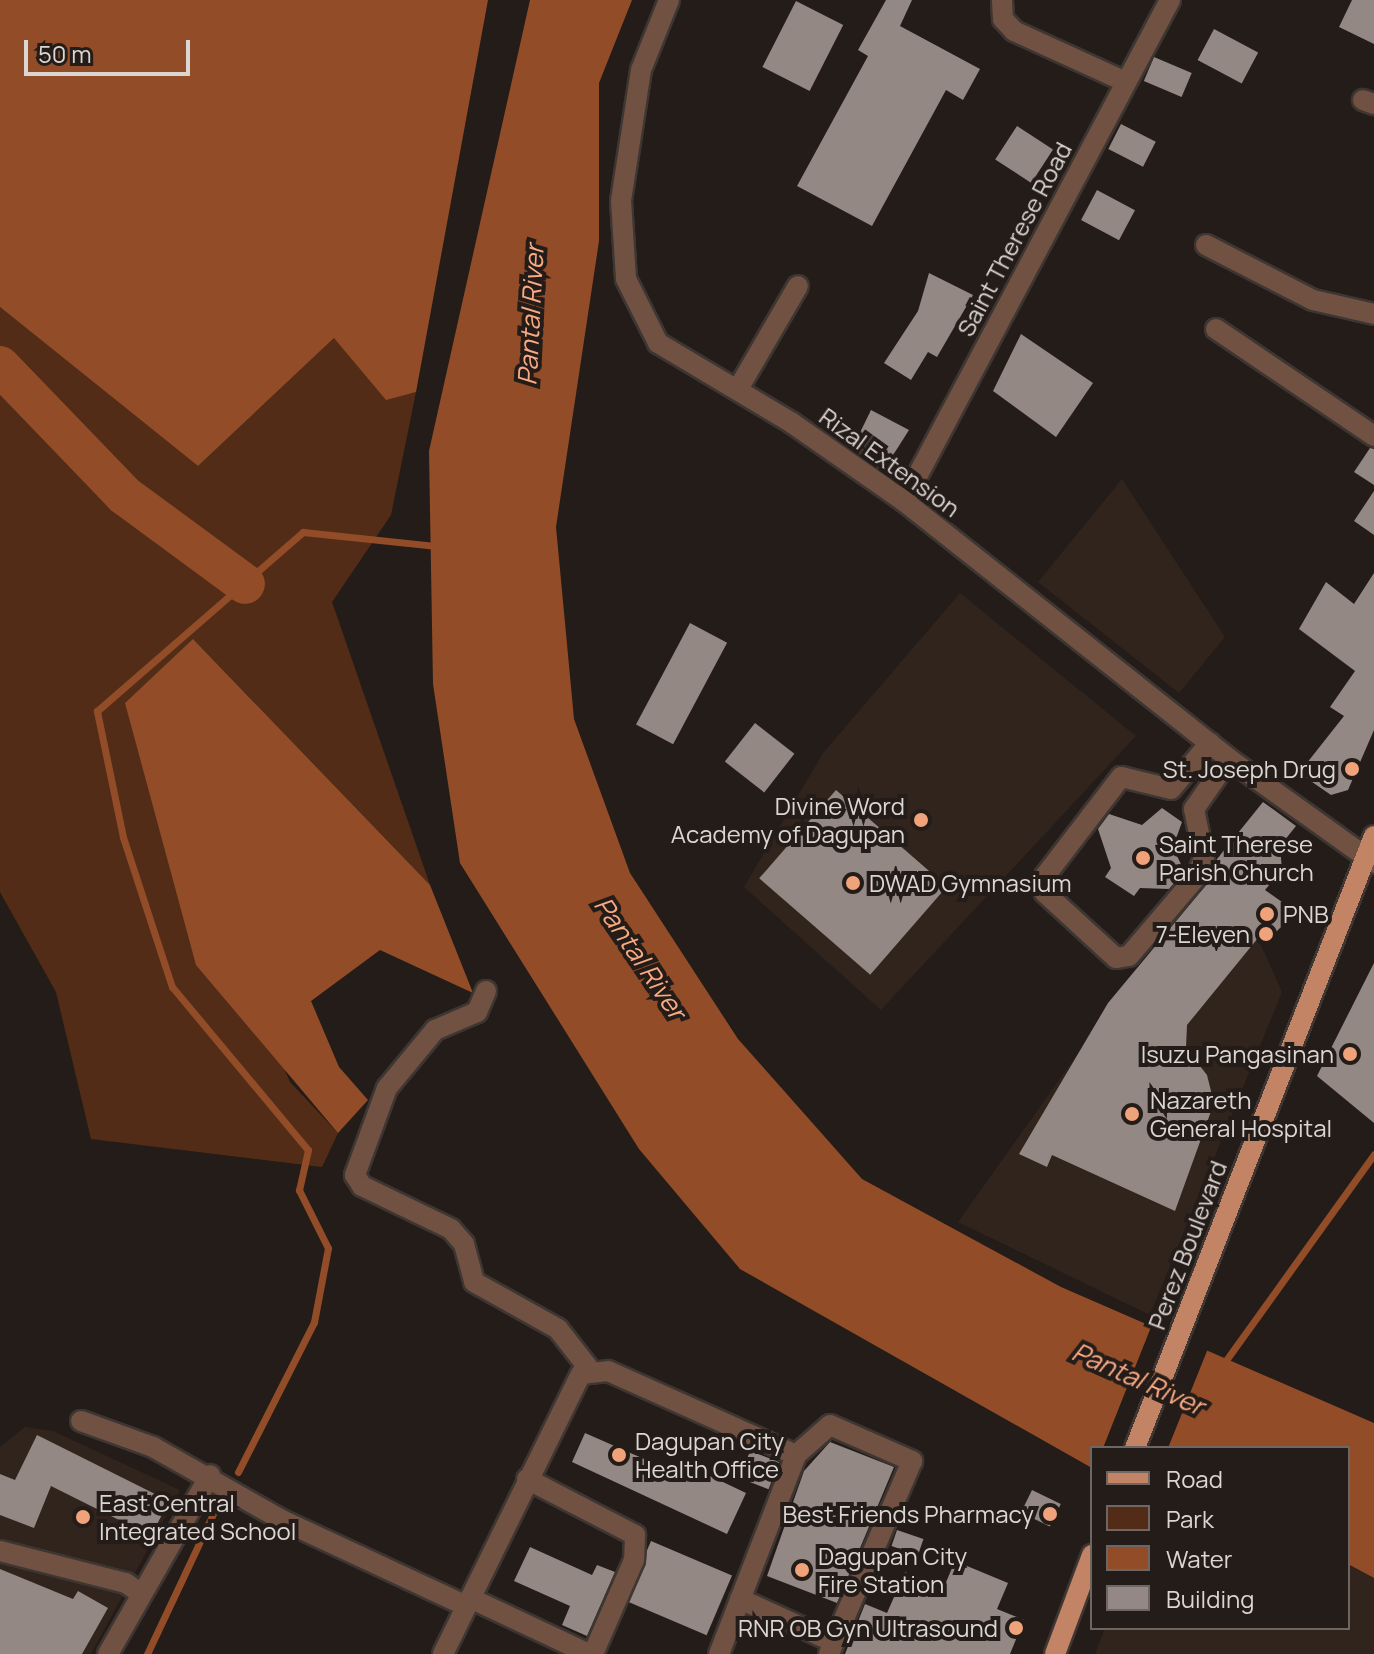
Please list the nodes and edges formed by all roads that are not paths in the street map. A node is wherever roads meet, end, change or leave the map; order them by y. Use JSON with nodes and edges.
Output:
{"nodes":[{"id":1,"x":669,"y":0,"type":"edge"},
{"id":2,"x":1002,"y":0,"type":"edge"},
{"id":3,"x":1170,"y":0,"type":"edge"},
{"id":4,"x":1126,"y":82,"type":"junction"},
{"id":5,"x":1206,"y":245,"type":"dead end"},
{"id":6,"x":798,"y":286,"type":"dead end"},
{"id":7,"x":1370,"y":319,"type":"edge"},
{"id":8,"x":1216,"y":329,"type":"dead end"},
{"id":9,"x":738,"y":389,"type":"junction"},
{"id":10,"x":1374,"y":436,"type":"edge"},
{"id":11,"x":904,"y":501,"type":"junction"},
{"id":12,"x":1210,"y":743,"type":"junction"},
{"id":13,"x":1229,"y":759,"type":"junction"},
{"id":14,"x":1374,"y":836,"type":"edge"},
{"id":15,"x":1370,"y":860,"type":"edge"},
{"id":16,"x":486,"y":991,"type":"dead end"},
{"id":17,"x":590,"y":1370,"type":"junction"},
{"id":18,"x":81,"y":1421,"type":"dead end"},
{"id":19,"x":1136,"y":1446,"type":"edge"},
{"id":20,"x":796,"y":1455,"type":"junction"},
{"id":21,"x":210,"y":1475,"type":"junction"},
{"id":22,"x":527,"y":1479,"type":"junction"},
{"id":23,"x":0,"y":1551,"type":"edge"},
{"id":24,"x":1090,"y":1560,"type":"edge"},
{"id":25,"x":141,"y":1594,"type":"junction"},
{"id":26,"x":740,"y":1599,"type":"junction"},
{"id":27,"x":468,"y":1602,"type":"junction"},
{"id":28,"x":832,"y":1648,"type":"edge"},
{"id":29,"x":108,"y":1654,"type":"edge"},
{"id":30,"x":443,"y":1654,"type":"edge"},
{"id":31,"x":591,"y":1654,"type":"edge"},
{"id":32,"x":719,"y":1654,"type":"edge"},
{"id":33,"x":1055,"y":1654,"type":"edge"}],
"edges":[{"from":1,"to":9,"type":"street","name":"Rizal Extension"},
{"from":2,"to":4,"type":"street"},
{"from":3,"to":4,"type":"street","name":"Saint Therese Road"},
{"from":4,"to":11,"type":"street","name":"Saint Therese Road"},
{"from":5,"to":7,"type":"street"},
{"from":6,"to":9,"type":"street"},
{"from":8,"to":10,"type":"street"},
{"from":9,"to":11,"type":"street","name":"Rizal Extension"},
{"from":11,"to":12,"type":"street","name":"Rizal Extension"},
{"from":12,"to":13,"type":"street","name":"Rizal Extension"},
{"from":12,"to":13,"type":"street"},
{"from":13,"to":15,"type":"street","name":"Rizal Extension"},
{"from":14,"to":15,"type":"main road","name":"Perez Boulevard"},
{"from":15,"to":19,"type":"main road","name":"Perez Boulevard"},
{"from":16,"to":17,"type":"street"},
{"from":17,"to":20,"type":"street"},
{"from":17,"to":22,"type":"street"},
{"from":18,"to":21,"type":"street"},
{"from":20,"to":26,"type":"street"},
{"from":20,"to":28,"type":"street"},
{"from":21,"to":25,"type":"street"},
{"from":21,"to":27,"type":"street"},
{"from":22,"to":27,"type":"street"},
{"from":22,"to":31,"type":"street"},
{"from":23,"to":25,"type":"street"},
{"from":24,"to":33,"type":"main road"},
{"from":25,"to":29,"type":"street"},
{"from":26,"to":28,"type":"street"},
{"from":26,"to":32,"type":"street"},
{"from":27,"to":30,"type":"street"},
{"from":27,"to":31,"type":"street"}]}
